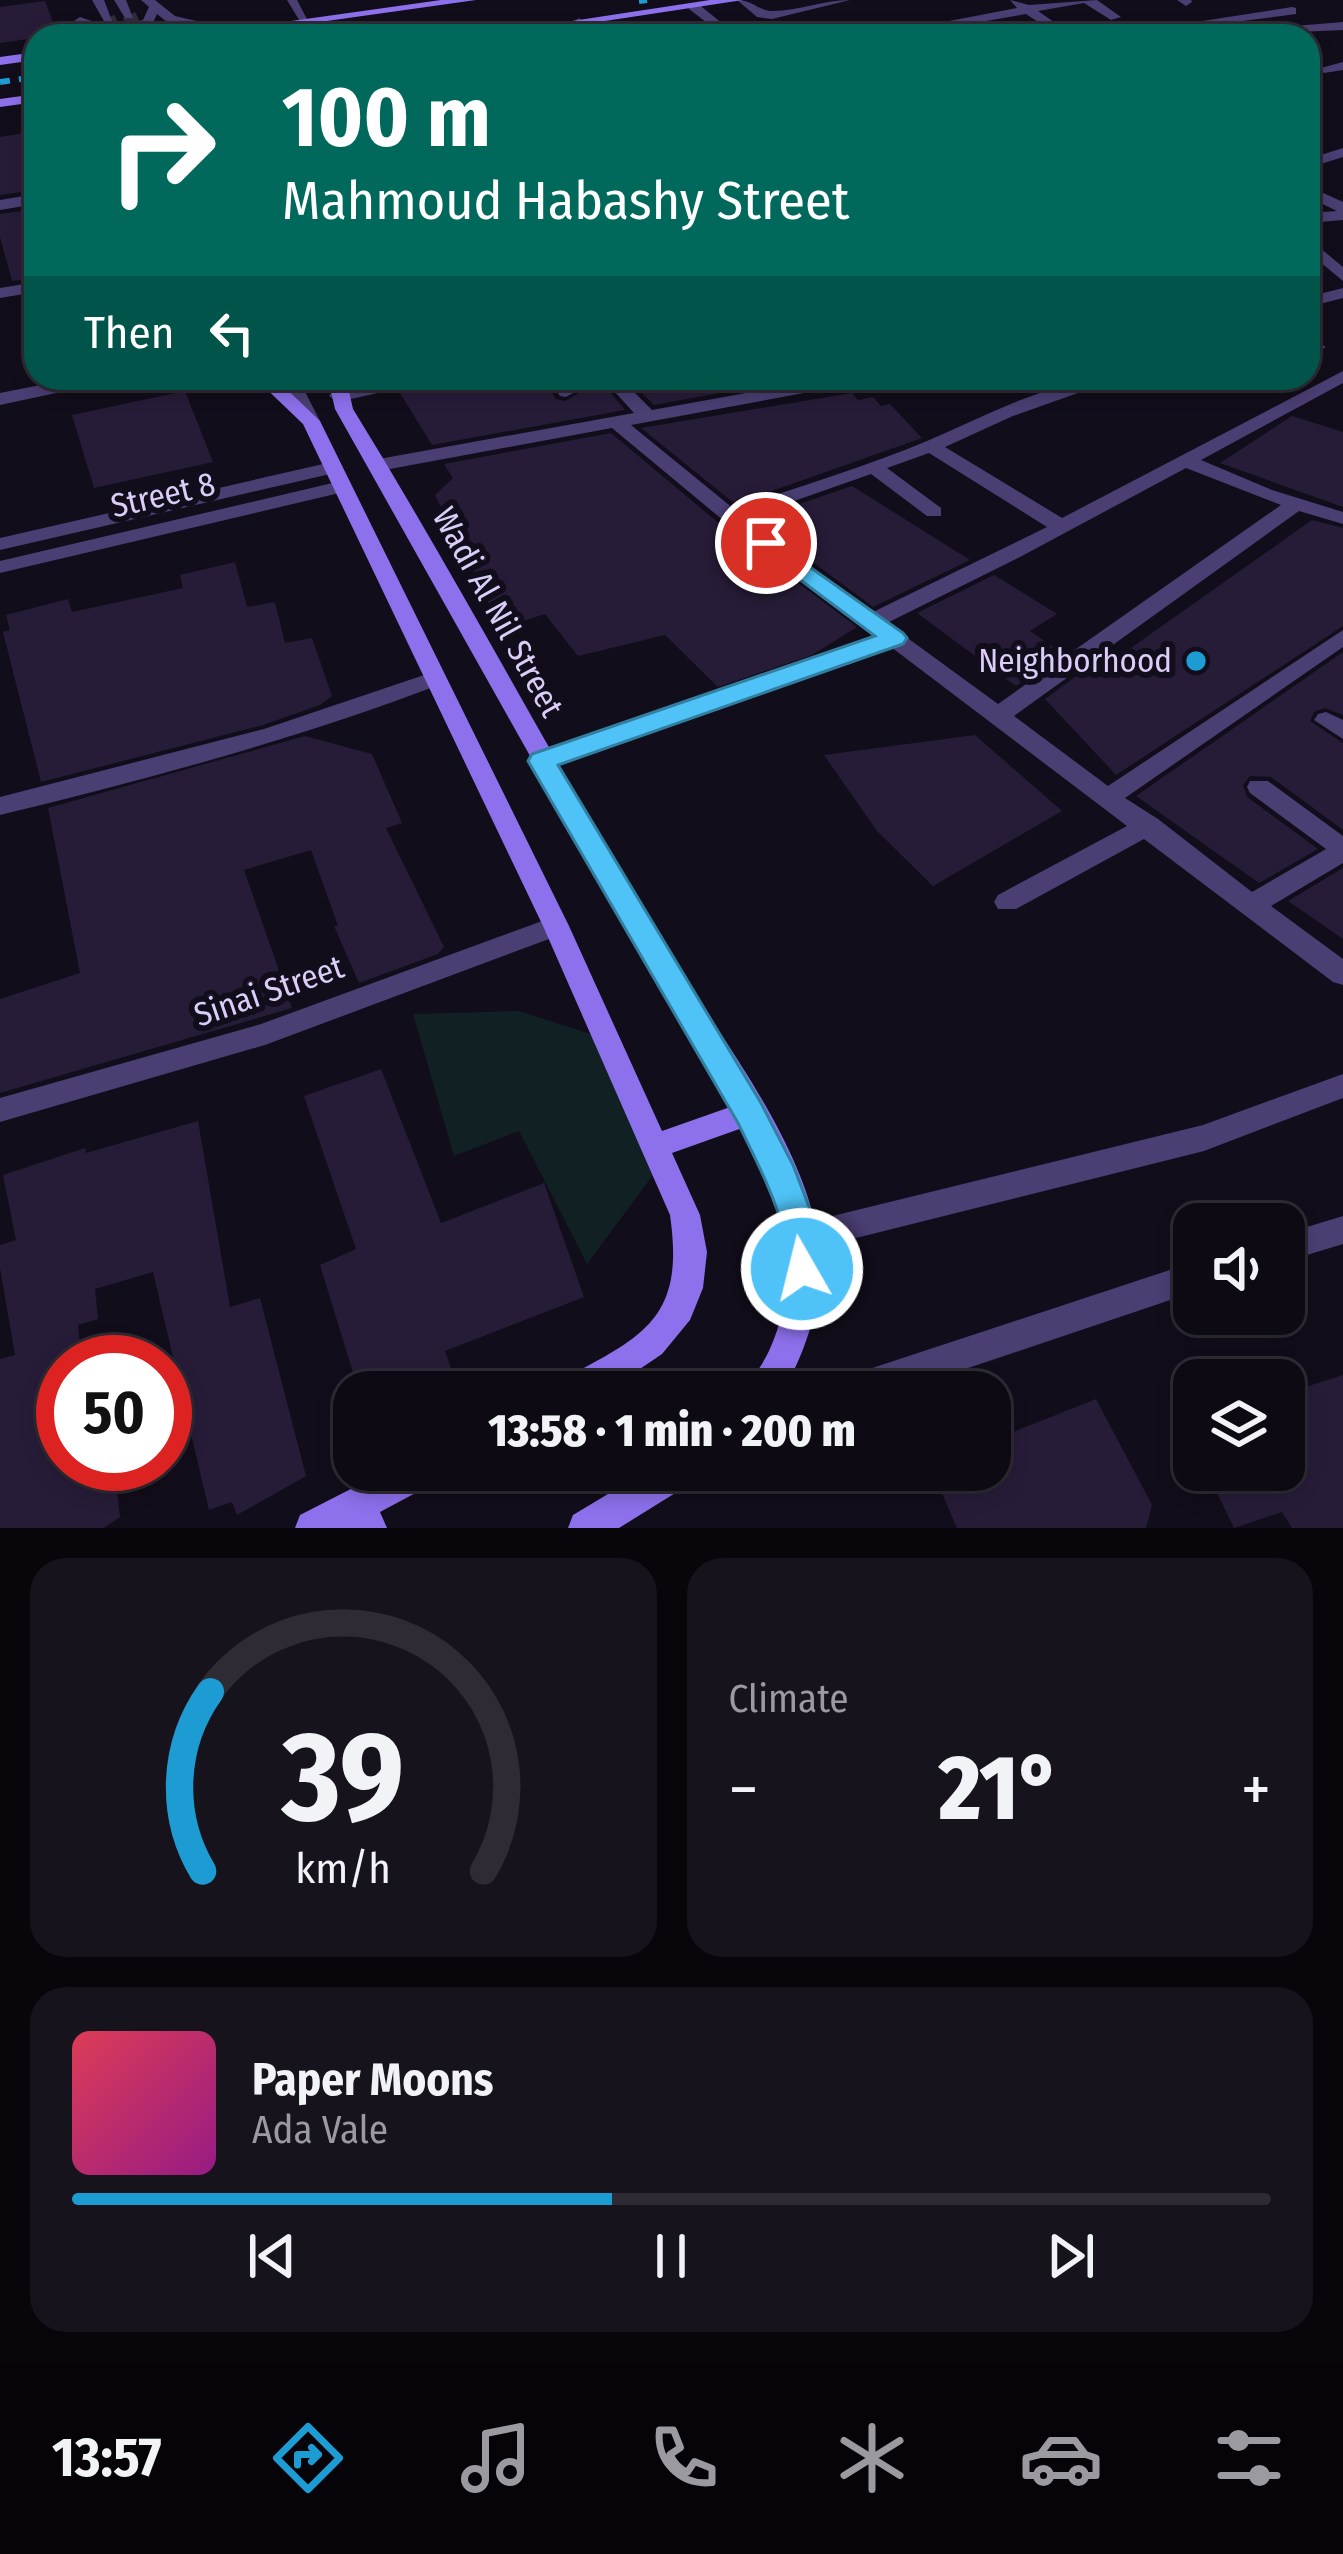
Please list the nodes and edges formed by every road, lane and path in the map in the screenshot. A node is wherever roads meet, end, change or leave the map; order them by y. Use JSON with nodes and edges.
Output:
{"nodes":[{"id":1,"x":98,"y":0,"type":"edge"},
{"id":2,"x":120,"y":0,"type":"edge"},
{"id":3,"x":292,"y":0,"type":"edge"},
{"id":4,"x":470,"y":0,"type":"edge"},
{"id":5,"x":740,"y":0,"type":"edge"},
{"id":6,"x":844,"y":0,"type":"edge"},
{"id":7,"x":1013,"y":0,"type":"edge"},
{"id":8,"x":1084,"y":0,"type":"edge"},
{"id":9,"x":150,"y":5,"type":"edge"},
{"id":10,"x":693,"y":6,"type":"junction"},
{"id":11,"x":1027,"y":10,"type":"junction"},
{"id":12,"x":1292,"y":11,"type":"dead end"},
{"id":13,"x":129,"y":15,"type":"tunnel mouth"},
{"id":14,"x":1247,"y":16,"type":"junction"},
{"id":15,"x":1115,"y":17,"type":"dead end"},
{"id":16,"x":108,"y":18,"type":"tunnel mouth"},
{"id":17,"x":304,"y":21,"type":"junction"},
{"id":18,"x":579,"y":22,"type":"junction"},
{"id":19,"x":188,"y":24,"type":"edge"},
{"id":20,"x":283,"y":24,"type":"edge"},
{"id":21,"x":565,"y":24,"type":"edge"},
{"id":22,"x":581,"y":24,"type":"edge"},
{"id":23,"x":716,"y":24,"type":"edge"},
{"id":24,"x":961,"y":24,"type":"edge"},
{"id":25,"x":1049,"y":24,"type":"edge"},
{"id":26,"x":1205,"y":24,"type":"edge"},
{"id":27,"x":1258,"y":24,"type":"edge"},
{"id":28,"x":1343,"y":66,"type":"edge"},
{"id":29,"x":1324,"y":69,"type":"dead end"},
{"id":30,"x":1320,"y":254,"type":"edge"},
{"id":31,"x":1343,"y":276,"type":"edge"},
{"id":32,"x":41,"y":390,"type":"edge"},
{"id":33,"x":277,"y":390,"type":"edge"},
{"id":34,"x":295,"y":390,"type":"edge"},
{"id":35,"x":337,"y":390,"type":"edge"},
{"id":36,"x":624,"y":390,"type":"edge"},
{"id":37,"x":770,"y":390,"type":"edge"},
{"id":38,"x":1075,"y":390,"type":"edge"},
{"id":39,"x":1317,"y":390,"type":"edge"},
{"id":40,"x":0,"y":398,"type":"edge"},
{"id":41,"x":648,"y":416,"type":"junction"},
{"id":42,"x":311,"y":422,"type":"junction"},
{"id":43,"x":616,"y":422,"type":"junction"},
{"id":44,"x":931,"y":446,"type":"junction"},
{"id":45,"x":1186,"y":461,"type":"junction"},
{"id":46,"x":379,"y":465,"type":"junction"},
{"id":47,"x":874,"y":468,"type":"junction"},
{"id":48,"x":336,"y":477,"type":"junction"},
{"id":49,"x":1295,"y":504,"type":"junction"},
{"id":50,"x":934,"y":512,"type":"dead end"},
{"id":51,"x":730,"y":517,"type":"junction"},
{"id":52,"x":1343,"y":518,"type":"edge"},
{"id":53,"x":1062,"y":527,"type":"junction"},
{"id":54,"x":0,"y":544,"type":"edge"},
{"id":55,"x":0,"y":567,"type":"edge"},
{"id":56,"x":872,"y":622,"type":"junction"},
{"id":57,"x":1343,"y":637,"type":"edge"},
{"id":58,"x":895,"y":638,"type":"junction"},
{"id":59,"x":433,"y":680,"type":"junction"},
{"id":60,"x":999,"y":715,"type":"junction"},
{"id":61,"x":542,"y":761,"type":"junction"},
{"id":62,"x":1259,"y":787,"type":"dead end"},
{"id":63,"x":1110,"y":796,"type":"junction"},
{"id":64,"x":0,"y":806,"type":"edge"},
{"id":65,"x":1149,"y":825,"type":"junction"},
{"id":66,"x":1343,"y":850,"type":"edge"},
{"id":67,"x":1007,"y":902,"type":"dead end"},
{"id":68,"x":1253,"y":904,"type":"junction"},
{"id":69,"x":556,"y":926,"type":"junction"},
{"id":70,"x":1343,"y":974,"type":"edge"},
{"id":71,"x":1343,"y":1086,"type":"edge"},
{"id":72,"x":0,"y":1110,"type":"edge"},
{"id":73,"x":749,"y":1113,"type":"junction"},
{"id":74,"x":653,"y":1147,"type":"junction"},
{"id":75,"x":1343,"y":1230,"type":"edge"},
{"id":76,"x":804,"y":1238,"type":"junction"},
{"id":77,"x":1305,"y":1242,"type":"edge"},
{"id":78,"x":1173,"y":1284,"type":"edge"},
{"id":79,"x":614,"y":1371,"type":"edge"},
{"id":80,"x":780,"y":1371,"type":"edge"},
{"id":81,"x":911,"y":1371,"type":"edge"},
{"id":82,"x":397,"y":1491,"type":"edge"},
{"id":83,"x":647,"y":1491,"type":"edge"},
{"id":84,"x":364,"y":1516,"type":"edge"},
{"id":85,"x":313,"y":1528,"type":"edge"},
{"id":86,"x":586,"y":1528,"type":"edge"}],
"edges":[{"from":1,"to":16,"type":"street"},
{"from":2,"to":13,"type":"street"},
{"from":3,"to":17,"type":"lane"},
{"from":4,"to":17,"type":"main road"},
{"from":5,"to":6,"type":"street"},
{"from":5,"to":10,"type":"main road"},
{"from":7,"to":11,"type":"street"},
{"from":8,"to":11,"type":"street"},
{"from":8,"to":15,"type":"street"},
{"from":9,"to":19,"type":"street"},
{"from":10,"to":18,"type":"main road"},
{"from":10,"to":23,"type":"street"},
{"from":11,"to":24,"type":"street"},
{"from":11,"to":25,"type":"street"},
{"from":12,"to":14,"type":"street"},
{"from":14,"to":26,"type":"street"},
{"from":14,"to":27,"type":"street"},
{"from":17,"to":20,"type":"main road"},
{"from":18,"to":21,"type":"main road"},
{"from":18,"to":22,"type":"street"},
{"from":28,"to":29,"type":"street"},
{"from":30,"to":31,"type":"street"},
{"from":32,"to":40,"type":"street"},
{"from":33,"to":42,"type":"main road"},
{"from":34,"to":42,"type":"street"},
{"from":35,"to":46,"type":"main road","name":"Wadi Al Nil Street"},
{"from":36,"to":41,"type":"street"},
{"from":37,"to":41,"type":"street"},
{"from":38,"to":44,"type":"street"},
{"from":39,"to":45,"type":"street"},
{"from":41,"to":43,"type":"street"},
{"from":42,"to":48,"type":"main road"},
{"from":43,"to":46,"type":"street"},
{"from":43,"to":51,"type":"street"},
{"from":44,"to":47,"type":"street"},
{"from":44,"to":53,"type":"street"},
{"from":45,"to":49,"type":"street"},
{"from":45,"to":53,"type":"street"},
{"from":46,"to":61,"type":"main road","name":"Wadi Al Nil Street"},
{"from":47,"to":50,"type":"street"},
{"from":47,"to":51,"type":"street"},
{"from":48,"to":54,"type":"street","name":"Street 8"},
{"from":48,"to":55,"type":"street","name":"Street 8"},
{"from":48,"to":59,"type":"main road"},
{"from":49,"to":52,"type":"street"},
{"from":49,"to":60,"type":"street"},
{"from":51,"to":56,"type":"street"},
{"from":53,"to":56,"type":"street"},
{"from":56,"to":58,"type":"street"},
{"from":57,"to":63,"type":"street"},
{"from":58,"to":60,"type":"street"},
{"from":58,"to":61,"type":"street"},
{"from":59,"to":64,"type":"street"},
{"from":59,"to":69,"type":"main road"},
{"from":60,"to":63,"type":"street"},
{"from":61,"to":73,"type":"main road","name":"Wadi Al Nil Street"},
{"from":62,"to":66,"type":"street"},
{"from":63,"to":65,"type":"street"},
{"from":65,"to":67,"type":"street"},
{"from":65,"to":68,"type":"street"},
{"from":66,"to":68,"type":"street"},
{"from":68,"to":70,"type":"street"},
{"from":69,"to":72,"type":"street","name":"Sinai Street"},
{"from":69,"to":74,"type":"main road"},
{"from":71,"to":76,"type":"street"},
{"from":73,"to":74,"type":"main road"},
{"from":73,"to":76,"type":"main road","name":"Wadi Al Nil Street"},
{"from":74,"to":79,"type":"main road"},
{"from":75,"to":77,"type":"street"},
{"from":76,"to":80,"type":"main road","name":"Wadi Al Nil Street"},
{"from":78,"to":81,"type":"street"},
{"from":82,"to":84,"type":"main road"},
{"from":83,"to":86,"type":"main road"},
{"from":84,"to":85,"type":"main road"}]}
